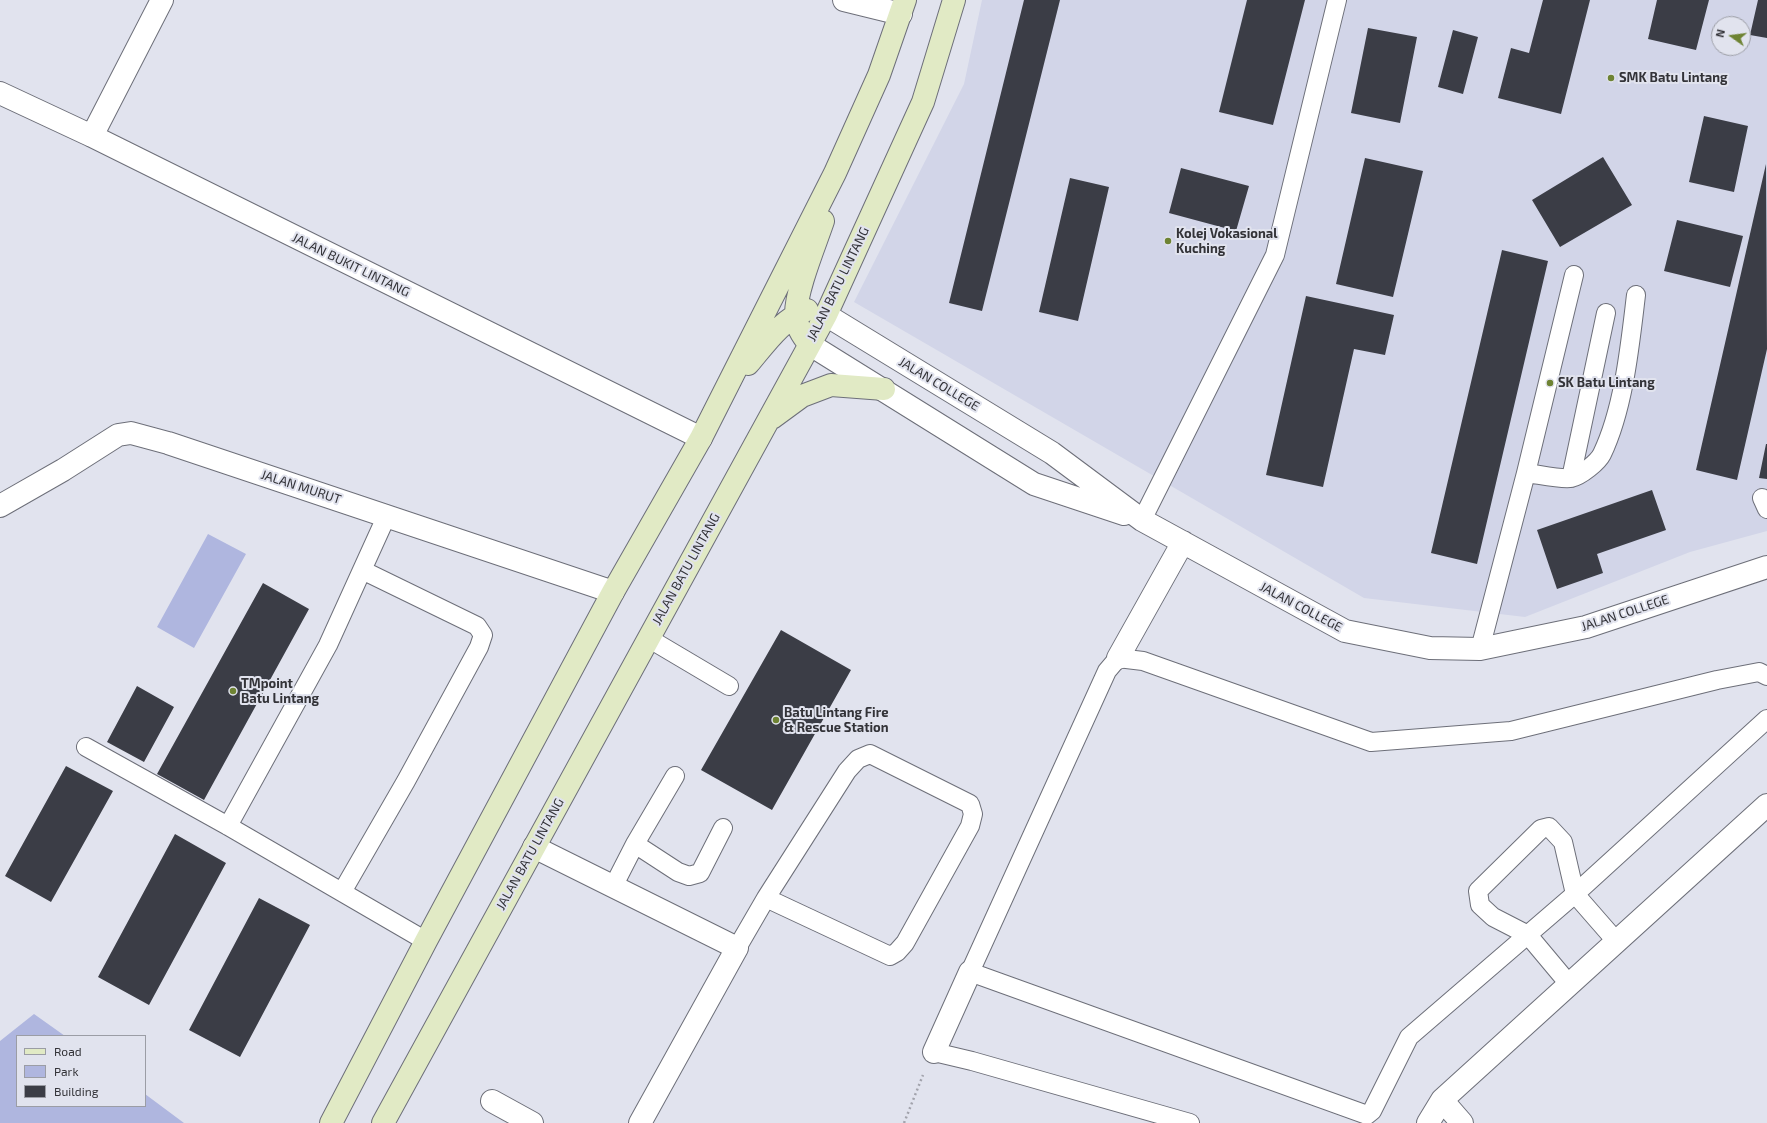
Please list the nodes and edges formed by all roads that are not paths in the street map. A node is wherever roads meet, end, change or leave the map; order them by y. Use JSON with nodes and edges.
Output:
{"nodes":[{"id":1,"x":162,"y":0,"type":"edge"},
{"id":2,"x":844,"y":0,"type":"edge"},
{"id":3,"x":954,"y":0,"type":"edge"},
{"id":4,"x":1337,"y":0,"type":"edge"},
{"id":5,"x":903,"y":7,"type":"edge"},
{"id":6,"x":0,"y":93,"type":"edge"},
{"id":7,"x":92,"y":136,"type":"junction"},
{"id":8,"x":835,"y":172,"type":"junction"},
{"id":9,"x":1574,"y":275,"type":"dead end"},
{"id":10,"x":1636,"y":295,"type":"dead end"},
{"id":11,"x":1606,"y":313,"type":"dead end"},
{"id":12,"x":796,"y":314,"type":"junction"},
{"id":13,"x":826,"y":315,"type":"junction"},
{"id":14,"x":809,"y":344,"type":"junction"},
{"id":15,"x":884,"y":389,"type":"junction"},
{"id":16,"x":723,"y":394,"type":"junction"},
{"id":17,"x":766,"y":423,"type":"junction"},
{"id":18,"x":701,"y":438,"type":"junction"},
{"id":19,"x":1052,"y":453,"type":"junction"},
{"id":20,"x":1526,"y":473,"type":"junction"},
{"id":21,"x":1571,"y":478,"type":"junction"},
{"id":22,"x":1034,"y":484,"type":"junction"},
{"id":23,"x":0,"y":506,"type":"edge"},
{"id":24,"x":387,"y":515,"type":"junction"},
{"id":25,"x":1142,"y":520,"type":"junction"},
{"id":26,"x":1183,"y":542,"type":"junction"},
{"id":27,"x":1767,"y":567,"type":"edge"},
{"id":28,"x":362,"y":570,"type":"junction"},
{"id":29,"x":613,"y":592,"type":"junction"},
{"id":30,"x":648,"y":638,"type":"junction"},
{"id":31,"x":1480,"y":649,"type":"junction"},
{"id":32,"x":1118,"y":658,"type":"junction"},
{"id":33,"x":1767,"y":676,"type":"edge"},
{"id":34,"x":729,"y":686,"type":"dead end"},
{"id":35,"x":1767,"y":720,"type":"edge"},
{"id":36,"x":86,"y":747,"type":"dead end"},
{"id":37,"x":675,"y":776,"type":"dead end"},
{"id":38,"x":1767,"y":805,"type":"edge"},
{"id":39,"x":228,"y":826,"type":"junction"},
{"id":40,"x":724,"y":828,"type":"dead end"},
{"id":41,"x":635,"y":844,"type":"junction"},
{"id":42,"x":534,"y":847,"type":"junction"},
{"id":43,"x":613,"y":887,"type":"junction"},
{"id":44,"x":342,"y":892,"type":"junction"},
{"id":45,"x":1575,"y":894,"type":"junction"},
{"id":46,"x":766,"y":898,"type":"junction"},
{"id":47,"x":1528,"y":935,"type":"junction"},
{"id":48,"x":426,"y":941,"type":"junction"},
{"id":49,"x":1616,"y":941,"type":"junction"},
{"id":50,"x":737,"y":948,"type":"junction"},
{"id":51,"x":970,"y":972,"type":"junction"},
{"id":52,"x":1569,"y":984,"type":"junction"},
{"id":53,"x":934,"y":1052,"type":"joint"},
{"id":54,"x":1442,"y":1100,"type":"junction"},
{"id":55,"x":492,"y":1101,"type":"dead end"},
{"id":56,"x":331,"y":1123,"type":"edge"},
{"id":57,"x":382,"y":1123,"type":"edge"},
{"id":58,"x":532,"y":1123,"type":"edge"},
{"id":59,"x":640,"y":1123,"type":"edge"},
{"id":60,"x":1190,"y":1123,"type":"edge"},
{"id":61,"x":1428,"y":1123,"type":"edge"},
{"id":62,"x":1462,"y":1123,"type":"edge"}],
"edges":[{"from":1,"to":7,"type":"street"},
{"from":2,"to":5,"type":"street"},
{"from":3,"to":13,"type":"main road","name":"JALAN BATU LINTANG"},
{"from":4,"to":25,"type":"lane"},
{"from":5,"to":8,"type":"main road"},
{"from":6,"to":7,"type":"street","name":"JALAN BUKIT LINTANG"},
{"from":7,"to":18,"type":"street","name":"JALAN BUKIT LINTANG"},
{"from":8,"to":12,"type":"main road"},
{"from":8,"to":16,"type":"main road"},
{"from":9,"to":20,"type":"lane"},
{"from":10,"to":21,"type":"lane"},
{"from":11,"to":21,"type":"lane"},
{"from":12,"to":13,"type":"main road"},
{"from":12,"to":14,"type":"main road"},
{"from":12,"to":16,"type":"main road"},
{"from":13,"to":14,"type":"main road","name":"JALAN BATU LINTANG"},
{"from":13,"to":19,"type":"street","name":"JALAN COLLEGE"},
{"from":14,"to":15,"type":"street"},
{"from":14,"to":17,"type":"main road","name":"JALAN BATU LINTANG"},
{"from":15,"to":17,"type":"main road"},
{"from":15,"to":22,"type":"street"},
{"from":16,"to":18,"type":"main road"},
{"from":17,"to":30,"type":"main road","name":"JALAN BATU LINTANG"},
{"from":18,"to":29,"type":"main road"},
{"from":19,"to":22,"type":"street"},
{"from":19,"to":25,"type":"street","name":"JALAN COLLEGE"},
{"from":20,"to":21,"type":"lane"},
{"from":20,"to":31,"type":"lane"},
{"from":22,"to":25,"type":"street"},
{"from":23,"to":24,"type":"street","name":"JALAN MURUT"},
{"from":24,"to":28,"type":"lane"},
{"from":24,"to":29,"type":"street","name":"JALAN MURUT"},
{"from":25,"to":26,"type":"street","name":"JALAN COLLEGE"},
{"from":26,"to":31,"type":"street","name":"JALAN COLLEGE"},
{"from":26,"to":32,"type":"street"},
{"from":27,"to":31,"type":"street","name":"JALAN COLLEGE"},
{"from":28,"to":39,"type":"lane"},
{"from":28,"to":44,"type":"lane"},
{"from":29,"to":48,"type":"main road"},
{"from":30,"to":34,"type":"lane"},
{"from":30,"to":42,"type":"main road","name":"JALAN BATU LINTANG"},
{"from":32,"to":33,"type":"lane"},
{"from":32,"to":51,"type":"lane"},
{"from":35,"to":45,"type":"lane"},
{"from":36,"to":39,"type":"lane"},
{"from":37,"to":41,"type":"lane"},
{"from":38,"to":49,"type":"street"},
{"from":39,"to":44,"type":"lane"},
{"from":40,"to":41,"type":"lane"},
{"from":41,"to":43,"type":"lane"},
{"from":42,"to":43,"type":"street"},
{"from":42,"to":57,"type":"main road","name":"JALAN BATU LINTANG"},
{"from":43,"to":50,"type":"street"},
{"from":44,"to":48,"type":"lane"},
{"from":45,"to":47,"type":"lane"},
{"from":45,"to":47,"type":"lane"},
{"from":45,"to":49,"type":"lane"},
{"from":46,"to":46,"type":"lane"},
{"from":46,"to":50,"type":"lane"},
{"from":47,"to":51,"type":"lane"},
{"from":47,"to":52,"type":"lane"},
{"from":48,"to":56,"type":"main road"},
{"from":49,"to":52,"type":"street"},
{"from":50,"to":59,"type":"street"},
{"from":51,"to":53,"type":"street"},
{"from":52,"to":54,"type":"street"},
{"from":53,"to":60,"type":"lane"},
{"from":54,"to":61,"type":"street"},
{"from":54,"to":62,"type":"street"},
{"from":55,"to":58,"type":"street"}]}
